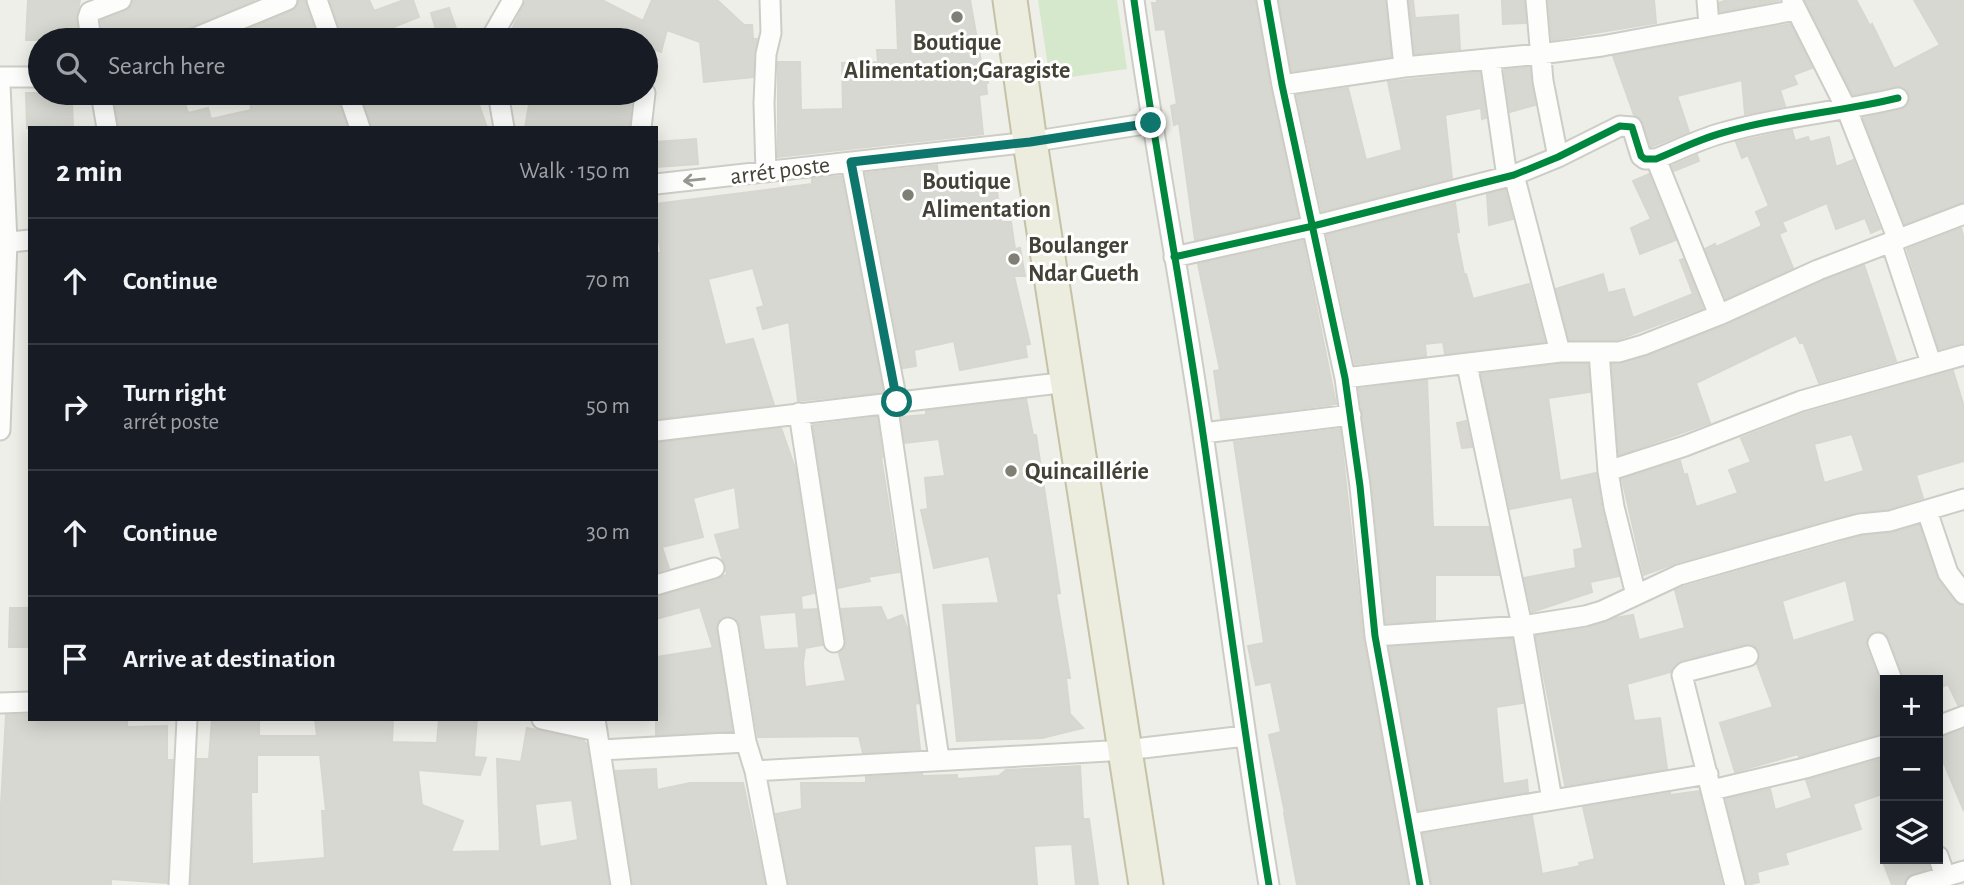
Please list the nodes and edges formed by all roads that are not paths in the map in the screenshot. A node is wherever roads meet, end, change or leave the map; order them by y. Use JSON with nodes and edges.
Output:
{"nodes":[{"id":1,"x":121,"y":0,"type":"edge"},
{"id":2,"x":288,"y":0,"type":"edge"},
{"id":3,"x":317,"y":0,"type":"edge"},
{"id":4,"x":513,"y":0,"type":"edge"},
{"id":5,"x":770,"y":0,"type":"edge"},
{"id":6,"x":1010,"y":0,"type":"edge"},
{"id":7,"x":1134,"y":0,"type":"edge"},
{"id":8,"x":1266,"y":0,"type":"edge"},
{"id":9,"x":1397,"y":0,"type":"edge"},
{"id":10,"x":1536,"y":0,"type":"edge"},
{"id":11,"x":1707,"y":0,"type":"edge"},
{"id":12,"x":1794,"y":5,"type":"edge"},
{"id":13,"x":1709,"y":26,"type":"junction"},
{"id":14,"x":89,"y":28,"type":"edge"},
{"id":15,"x":219,"y":28,"type":"edge"},
{"id":16,"x":327,"y":28,"type":"edge"},
{"id":17,"x":498,"y":28,"type":"edge"},
{"id":18,"x":1540,"y":54,"type":"junction"},
{"id":19,"x":1490,"y":59,"type":"junction"},
{"id":20,"x":1404,"y":67,"type":"junction"},
{"id":21,"x":28,"y":76,"type":"edge"},
{"id":22,"x":0,"y":77,"type":"edge"},
{"id":23,"x":0,"y":85,"type":"edge"},
{"id":24,"x":1282,"y":85,"type":"junction"},
{"id":25,"x":1898,"y":98,"type":"dead end"},
{"id":26,"x":103,"y":105,"type":"edge"},
{"id":27,"x":352,"y":105,"type":"edge"},
{"id":28,"x":501,"y":105,"type":"edge"},
{"id":29,"x":644,"y":105,"type":"edge"},
{"id":30,"x":1847,"y":110,"type":"junction"},
{"id":31,"x":1151,"y":123,"type":"junction"},
{"id":32,"x":107,"y":126,"type":"edge"},
{"id":33,"x":358,"y":126,"type":"edge"},
{"id":34,"x":504,"y":126,"type":"edge"},
{"id":35,"x":642,"y":126,"type":"edge"},
{"id":36,"x":1030,"y":142,"type":"junction"},
{"id":37,"x":1558,"y":157,"type":"junction"},
{"id":38,"x":1656,"y":159,"type":"junction"},
{"id":39,"x":851,"y":162,"type":"junction"},
{"id":40,"x":2,"y":165,"type":"edge"},
{"id":41,"x":766,"y":172,"type":"junction"},
{"id":42,"x":1511,"y":176,"type":"junction"},
{"id":43,"x":658,"y":184,"type":"edge"},
{"id":44,"x":1964,"y":214,"type":"edge"},
{"id":45,"x":1312,"y":226,"type":"junction"},
{"id":46,"x":28,"y":240,"type":"edge"},
{"id":47,"x":1895,"y":241,"type":"junction"},
{"id":48,"x":3,"y":242,"type":"edge"},
{"id":49,"x":1174,"y":257,"type":"junction"},
{"id":50,"x":1719,"y":315,"type":"junction"},
{"id":51,"x":1560,"y":352,"type":"junction"},
{"id":52,"x":1599,"y":352,"type":"junction"},
{"id":53,"x":1964,"y":355,"type":"edge"},
{"id":54,"x":1931,"y":363,"type":"junction"},
{"id":55,"x":1467,"y":365,"type":"junction"},
{"id":56,"x":1345,"y":378,"type":"junction"},
{"id":57,"x":1068,"y":382,"type":"junction"},
{"id":58,"x":892,"y":402,"type":"junction"},
{"id":59,"x":799,"y":413,"type":"junction"},
{"id":60,"x":1351,"y":415,"type":"junction"},
{"id":61,"x":0,"y":430,"type":"edge"},
{"id":62,"x":658,"y":431,"type":"edge"},
{"id":63,"x":1203,"y":433,"type":"junction"},
{"id":64,"x":1608,"y":471,"type":"junction"},
{"id":65,"x":1964,"y":499,"type":"edge"},
{"id":66,"x":1927,"y":511,"type":"junction"},
{"id":67,"x":714,"y":568,"type":"dead end"},
{"id":68,"x":658,"y":584,"type":"edge"},
{"id":69,"x":1964,"y":594,"type":"edge"},
{"id":70,"x":1636,"y":595,"type":"junction"},
{"id":71,"x":1522,"y":626,"type":"junction"},
{"id":72,"x":728,"y":628,"type":"dead end"},
{"id":73,"x":1375,"y":636,"type":"junction"},
{"id":74,"x":834,"y":642,"type":"dead end"},
{"id":75,"x":1878,"y":643,"type":"dead end"},
{"id":76,"x":1748,"y":656,"type":"dead end"},
{"id":77,"x":1890,"y":675,"type":"edge"},
{"id":78,"x":28,"y":702,"type":"edge"},
{"id":79,"x":0,"y":703,"type":"edge"},
{"id":80,"x":1964,"y":716,"type":"edge"},
{"id":81,"x":187,"y":721,"type":"edge"},
{"id":82,"x":550,"y":721,"type":"edge"},
{"id":83,"x":1943,"y":724,"type":"edge"},
{"id":84,"x":598,"y":733,"type":"edge"},
{"id":85,"x":1245,"y":736,"type":"junction"},
{"id":86,"x":746,"y":742,"type":"junction"},
{"id":87,"x":1880,"y":746,"type":"edge"},
{"id":88,"x":1126,"y":750,"type":"junction"},
{"id":89,"x":939,"y":759,"type":"junction"},
{"id":90,"x":755,"y":771,"type":"junction"},
{"id":91,"x":1710,"y":782,"type":"junction"},
{"id":92,"x":1552,"y":800,"type":"junction"},
{"id":93,"x":1409,"y":824,"type":"junction"},
{"id":94,"x":1955,"y":874,"type":"edge"},
{"id":95,"x":179,"y":885,"type":"edge"},
{"id":96,"x":621,"y":885,"type":"edge"},
{"id":97,"x":776,"y":885,"type":"edge"},
{"id":98,"x":1146,"y":885,"type":"edge"},
{"id":99,"x":1269,"y":885,"type":"edge"},
{"id":100,"x":1420,"y":885,"type":"edge"},
{"id":101,"x":1735,"y":885,"type":"edge"},
{"id":102,"x":1916,"y":885,"type":"edge"}],
"edges":[{"from":1,"to":14,"type":"street"},
{"from":2,"to":15,"type":"street"},
{"from":3,"to":16,"type":"street"},
{"from":4,"to":17,"type":"street"},
{"from":5,"to":41,"type":"street"},
{"from":6,"to":36,"type":"highway"},
{"from":7,"to":31,"type":"street"},
{"from":8,"to":24,"type":"street"},
{"from":9,"to":20,"type":"street"},
{"from":10,"to":18,"type":"street"},
{"from":11,"to":13,"type":"street"},
{"from":12,"to":13,"type":"street"},
{"from":12,"to":30,"type":"street"},
{"from":13,"to":18,"type":"street"},
{"from":18,"to":19,"type":"street"},
{"from":18,"to":37,"type":"street"},
{"from":19,"to":20,"type":"street"},
{"from":19,"to":42,"type":"street"},
{"from":20,"to":24,"type":"street"},
{"from":21,"to":22,"type":"street"},
{"from":23,"to":40,"type":"street"},
{"from":24,"to":45,"type":"street"},
{"from":25,"to":30,"type":"street"},
{"from":26,"to":32,"type":"street"},
{"from":27,"to":33,"type":"street"},
{"from":28,"to":34,"type":"street"},
{"from":29,"to":35,"type":"street"},
{"from":30,"to":38,"type":"street"},
{"from":30,"to":47,"type":"street"},
{"from":31,"to":36,"type":"street","name":"arrét poste"},
{"from":31,"to":49,"type":"street"},
{"from":36,"to":39,"type":"street","name":"arrét poste"},
{"from":36,"to":57,"type":"highway"},
{"from":37,"to":38,"type":"street"},
{"from":37,"to":42,"type":"street"},
{"from":38,"to":50,"type":"street"},
{"from":39,"to":41,"type":"street","name":"arrét poste"},
{"from":39,"to":58,"type":"street"},
{"from":40,"to":48,"type":"street"},
{"from":41,"to":43,"type":"street","name":"arrét poste","one_way":true},
{"from":42,"to":45,"type":"street"},
{"from":42,"to":51,"type":"street"},
{"from":44,"to":47,"type":"street"},
{"from":45,"to":49,"type":"street"},
{"from":45,"to":56,"type":"street"},
{"from":46,"to":48,"type":"street"},
{"from":47,"to":50,"type":"street"},
{"from":47,"to":54,"type":"street"},
{"from":48,"to":61,"type":"street"},
{"from":49,"to":63,"type":"street"},
{"from":50,"to":52,"type":"street"},
{"from":51,"to":52,"type":"street"},
{"from":51,"to":55,"type":"street"},
{"from":52,"to":64,"type":"street"},
{"from":53,"to":54,"type":"street"},
{"from":54,"to":64,"type":"street"},
{"from":55,"to":56,"type":"street"},
{"from":55,"to":71,"type":"street"},
{"from":56,"to":60,"type":"street"},
{"from":57,"to":58,"type":"street"},
{"from":57,"to":88,"type":"highway"},
{"from":58,"to":59,"type":"street"},
{"from":58,"to":89,"type":"street"},
{"from":59,"to":62,"type":"street"},
{"from":59,"to":74,"type":"street"},
{"from":60,"to":63,"type":"street"},
{"from":60,"to":73,"type":"street"},
{"from":63,"to":85,"type":"street"},
{"from":64,"to":70,"type":"street"},
{"from":65,"to":66,"type":"street"},
{"from":66,"to":69,"type":"street"},
{"from":66,"to":70,"type":"street"},
{"from":67,"to":68,"type":"street"},
{"from":70,"to":71,"type":"street"},
{"from":71,"to":73,"type":"street"},
{"from":71,"to":92,"type":"street"},
{"from":72,"to":86,"type":"street"},
{"from":73,"to":93,"type":"street"},
{"from":75,"to":77,"type":"street"},
{"from":76,"to":91,"type":"street"},
{"from":78,"to":79,"type":"street"},
{"from":80,"to":83,"type":"street"},
{"from":81,"to":95,"type":"street"},
{"from":82,"to":84,"type":"street"},
{"from":84,"to":86,"type":"street"},
{"from":84,"to":96,"type":"street"},
{"from":85,"to":88,"type":"street"},
{"from":85,"to":99,"type":"street"},
{"from":86,"to":90,"type":"street"},
{"from":87,"to":91,"type":"street"},
{"from":88,"to":89,"type":"street"},
{"from":88,"to":98,"type":"highway"},
{"from":89,"to":90,"type":"street"},
{"from":90,"to":97,"type":"street"},
{"from":91,"to":92,"type":"street"},
{"from":91,"to":101,"type":"street"},
{"from":92,"to":93,"type":"street"},
{"from":93,"to":100,"type":"street"},
{"from":94,"to":102,"type":"street"}]}
